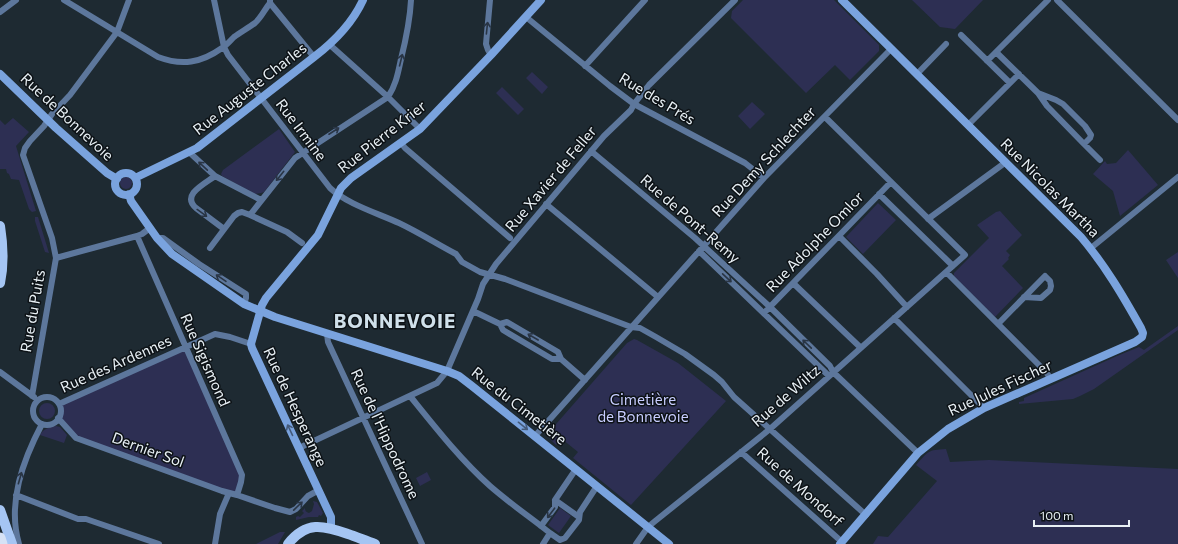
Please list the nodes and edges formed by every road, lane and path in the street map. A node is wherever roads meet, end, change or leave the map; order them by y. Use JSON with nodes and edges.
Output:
{"nodes":[{"id":1,"x":16,"y":0,"type":"edge"},
{"id":2,"x":64,"y":0,"type":"edge"},
{"id":3,"x":130,"y":0,"type":"edge"},
{"id":4,"x":214,"y":0,"type":"edge"},
{"id":5,"x":363,"y":0,"type":"edge"},
{"id":6,"x":411,"y":0,"type":"edge"},
{"id":7,"x":490,"y":0,"type":"edge"},
{"id":8,"x":540,"y":0,"type":"edge"},
{"id":9,"x":645,"y":0,"type":"edge"},
{"id":10,"x":735,"y":0,"type":"edge"},
{"id":11,"x":842,"y":0,"type":"edge"},
{"id":12,"x":1048,"y":0,"type":"edge"},
{"id":13,"x":1057,"y":0,"type":"edge"},
{"id":14,"x":270,"y":2,"type":"edge"},
{"id":15,"x":0,"y":12,"type":"edge"},
{"id":16,"x":526,"y":17,"type":"junction"},
{"id":17,"x":117,"y":32,"type":"junction"},
{"id":18,"x":961,"y":34,"type":"dead end"},
{"id":19,"x":946,"y":44,"type":"dead end"},
{"id":20,"x":330,"y":45,"type":"junction"},
{"id":21,"x":224,"y":47,"type":"junction"},
{"id":22,"x":891,"y":49,"type":"junction"},
{"id":23,"x":996,"y":52,"type":"junction"},
{"id":24,"x":491,"y":55,"type":"junction"},
{"id":25,"x":314,"y":57,"type":"junction"},
{"id":26,"x":987,"y":61,"type":"junction"},
{"id":27,"x":585,"y":66,"type":"junction"},
{"id":28,"x":0,"y":74,"type":"edge"},
{"id":29,"x":917,"y":74,"type":"junction"},
{"id":30,"x":1019,"y":74,"type":"junction"},
{"id":31,"x":1010,"y":83,"type":"junction"},
{"id":32,"x":1038,"y":93,"type":"junction"},
{"id":33,"x":388,"y":97,"type":"junction"},
{"id":34,"x":261,"y":98,"type":"junction"},
{"id":35,"x":634,"y":104,"type":"junction"},
{"id":36,"x":825,"y":117,"type":"junction"},
{"id":37,"x":48,"y":120,"type":"junction"},
{"id":38,"x":1178,"y":120,"type":"edge"},
{"id":39,"x":968,"y":125,"type":"junction"},
{"id":40,"x":420,"y":129,"type":"junction"},
{"id":41,"x":401,"y":143,"type":"junction"},
{"id":42,"x":1084,"y":144,"type":"junction"},
{"id":43,"x":189,"y":152,"type":"junction"},
{"id":44,"x":302,"y":152,"type":"junction"},
{"id":45,"x":591,"y":152,"type":"junction"},
{"id":46,"x":1100,"y":160,"type":"dead end"},
{"id":47,"x":1006,"y":162,"type":"junction"},
{"id":48,"x":215,"y":176,"type":"junction"},
{"id":49,"x":1178,"y":177,"type":"edge"},
{"id":50,"x":135,"y":178,"type":"junction"},
{"id":51,"x":764,"y":178,"type":"junction"},
{"id":52,"x":117,"y":179,"type":"junction"},
{"id":53,"x":890,"y":182,"type":"junction"},
{"id":54,"x":129,"y":194,"type":"junction"},
{"id":55,"x":338,"y":194,"type":"junction"},
{"id":56,"x":879,"y":194,"type":"junction"},
{"id":57,"x":260,"y":200,"type":"junction"},
{"id":58,"x":546,"y":204,"type":"junction"},
{"id":59,"x":250,"y":215,"type":"junction"},
{"id":60,"x":928,"y":219,"type":"junction"},
{"id":61,"x":0,"y":226,"type":"edge"},
{"id":62,"x":150,"y":228,"type":"junction"},
{"id":63,"x":224,"y":229,"type":"junction"},
{"id":64,"x":137,"y":236,"type":"junction"},
{"id":65,"x":839,"y":236,"type":"junction"},
{"id":66,"x":510,"y":238,"type":"dead end"},
{"id":67,"x":302,"y":243,"type":"dead end"},
{"id":68,"x":704,"y":246,"type":"junction"},
{"id":69,"x":210,"y":248,"type":"dead end"},
{"id":70,"x":1091,"y":248,"type":"junction"},
{"id":71,"x":699,"y":251,"type":"junction"},
{"id":72,"x":56,"y":258,"type":"junction"},
{"id":73,"x":953,"y":266,"type":"junction"},
{"id":74,"x":946,"y":272,"type":"junction"},
{"id":75,"x":489,"y":273,"type":"junction"},
{"id":76,"x":0,"y":283,"type":"edge"},
{"id":77,"x":793,"y":283,"type":"junction"},
{"id":78,"x":658,"y":297,"type":"junction"},
{"id":79,"x":1024,"y":297,"type":"dead end"},
{"id":80,"x":770,"y":307,"type":"junction"},
{"id":81,"x":907,"y":307,"type":"junction"},
{"id":82,"x":260,"y":311,"type":"junction"},
{"id":83,"x":473,"y":311,"type":"junction"},
{"id":84,"x":764,"y":313,"type":"junction"},
{"id":85,"x":894,"y":318,"type":"junction"},
{"id":86,"x":500,"y":324,"type":"junction"},
{"id":87,"x":998,"y":324,"type":"junction"},
{"id":88,"x":631,"y":327,"type":"junction"},
{"id":89,"x":328,"y":334,"type":"junction"},
{"id":90,"x":1142,"y":337,"type":"joint"},
{"id":91,"x":251,"y":344,"type":"junction"},
{"id":92,"x":185,"y":347,"type":"junction"},
{"id":93,"x":861,"y":348,"type":"junction"},
{"id":94,"x":561,"y":359,"type":"junction"},
{"id":95,"x":446,"y":371,"type":"junction"},
{"id":96,"x":0,"y":372,"type":"edge"},
{"id":97,"x":831,"y":374,"type":"junction"},
{"id":98,"x":1051,"y":379,"type":"junction"},
{"id":99,"x":585,"y":380,"type":"junction"},
{"id":100,"x":32,"y":396,"type":"junction"},
{"id":101,"x":410,"y":396,"type":"junction"},
{"id":102,"x":38,"y":400,"type":"junction"},
{"id":103,"x":59,"y":404,"type":"junction"},
{"id":104,"x":984,"y":408,"type":"junction"},
{"id":105,"x":58,"y":418,"type":"junction"},
{"id":106,"x":363,"y":418,"type":"junction"},
{"id":107,"x":42,"y":424,"type":"junction"},
{"id":108,"x":770,"y":429,"type":"junction"},
{"id":109,"x":535,"y":436,"type":"junction"},
{"id":110,"x":299,"y":448,"type":"junction"},
{"id":111,"x":741,"y":452,"type":"junction"},
{"id":112,"x":918,"y":453,"type":"junction"},
{"id":113,"x":576,"y":468,"type":"junction"},
{"id":114,"x":597,"y":486,"type":"junction"},
{"id":115,"x":319,"y":490,"type":"junction"},
{"id":116,"x":229,"y":493,"type":"junction"},
{"id":117,"x":16,"y":495,"type":"junction"},
{"id":118,"x":237,"y":495,"type":"junction"},
{"id":119,"x":555,"y":500,"type":"junction"},
{"id":120,"x":275,"y":508,"type":"joint"},
{"id":121,"x":0,"y":510,"type":"edge"},
{"id":122,"x":866,"y":515,"type":"junction"},
{"id":123,"x":579,"y":517,"type":"junction"},
{"id":124,"x":541,"y":526,"type":"junction"},
{"id":125,"x":648,"y":527,"type":"junction"},
{"id":126,"x":331,"y":528,"type":"junction"},
{"id":127,"x":550,"y":533,"type":"junction"},
{"id":128,"x":0,"y":538,"type":"edge"},
{"id":129,"x":841,"y":543,"type":"edge"},
{"id":130,"x":2,"y":544,"type":"edge"},
{"id":131,"x":12,"y":544,"type":"edge"},
{"id":132,"x":19,"y":544,"type":"edge"},
{"id":133,"x":159,"y":544,"type":"edge"},
{"id":134,"x":215,"y":544,"type":"edge"},
{"id":135,"x":288,"y":544,"type":"edge"},
{"id":136,"x":375,"y":544,"type":"edge"},
{"id":137,"x":422,"y":544,"type":"edge"},
{"id":138,"x":543,"y":544,"type":"edge"},
{"id":139,"x":636,"y":544,"type":"edge"},
{"id":140,"x":669,"y":544,"type":"edge"}],
"edges":[{"from":1,"to":15,"type":"street"},
{"from":2,"to":17,"type":"street"},
{"from":3,"to":17,"type":"street"},
{"from":4,"to":21,"type":"street"},
{"from":5,"to":20,"type":"main road","name":"Rue Auguste Charles"},
{"from":33,"to":6,"type":"street","one_way":true},
{"from":24,"to":7,"type":"street","one_way":true},
{"from":8,"to":16,"type":"main road","name":"Rue Pierre Krier"},
{"from":9,"to":27,"type":"street"},
{"from":10,"to":35,"type":"street","name":"Rue Xavier de Feller"},
{"from":11,"to":22,"type":"main road","name":"Rue Nicolas Martha"},
{"from":12,"to":23,"type":"street"},
{"from":13,"to":38,"type":"street"},
{"from":14,"to":21,"type":"street"},
{"from":14,"to":25,"type":"street"},
{"from":16,"to":24,"type":"main road","name":"Rue Pierre Krier"},
{"from":16,"to":27,"type":"street","name":"Rue des Prés"},
{"from":17,"to":21,"type":"street"},
{"from":17,"to":37,"type":"street"},
{"from":18,"to":26,"type":"street"},
{"from":19,"to":29,"type":"street"},
{"from":20,"to":25,"type":"main road","name":"Rue Auguste Charles"},
{"from":20,"to":33,"type":"street"},
{"from":21,"to":34,"type":"street","name":"Rue Irmine"},
{"from":22,"to":29,"type":"main road","name":"Rue Nicolas Martha"},
{"from":22,"to":36,"type":"street","name":"Rue Demy Schlechter"},
{"from":23,"to":26,"type":"street"},
{"from":23,"to":30,"type":"street"},
{"from":24,"to":40,"type":"main road","name":"Rue Pierre Krier"},
{"from":25,"to":34,"type":"main road","name":"Rue Auguste Charles"},
{"from":26,"to":31,"type":"street"},
{"from":27,"to":35,"type":"street","name":"Rue des Prés"},
{"from":28,"to":37,"type":"main road","name":"Rue de Bonnevoie"},
{"from":29,"to":39,"type":"main road","name":"Rue Nicolas Martha"},
{"from":30,"to":31,"type":"street"},
{"from":30,"to":32,"type":"street"},
{"from":31,"to":39,"type":"street"},
{"from":32,"to":42,"type":"street"},
{"from":32,"to":42,"type":"street"},
{"from":33,"to":40,"type":"street"},
{"from":44,"to":33,"type":"street","one_way":true},
{"from":34,"to":43,"type":"main road","name":"Rue Auguste Charles"},
{"from":34,"to":44,"type":"street","name":"Rue Irmine"},
{"from":35,"to":45,"type":"street","name":"Rue Xavier de Feller"},
{"from":35,"to":51,"type":"street","name":"Rue des Prés"},
{"from":36,"to":51,"type":"street","name":"Rue Demy Schlechter"},
{"from":36,"to":53,"type":"street"},
{"from":37,"to":52,"type":"main road","name":"Rue de Bonnevoie"},
{"from":37,"to":72,"type":"street"},
{"from":39,"to":47,"type":"main road","name":"Rue Nicolas Martha"},
{"from":40,"to":41,"type":"main road","name":"Rue Pierre Krier"},
{"from":41,"to":55,"type":"main road","name":"Rue Pierre Krier"},
{"from":41,"to":66,"type":"street"},
{"from":42,"to":46,"type":"street"},
{"from":48,"to":43,"type":"street","one_way":true},
{"from":43,"to":50,"type":"main road","name":"Rue Auguste Charles"},
{"from":44,"to":55,"type":"street","name":"Rue Irmine"},
{"from":44,"to":57,"type":"street","one_way":true},
{"from":45,"to":58,"type":"street","name":"Rue Xavier de Feller"},
{"from":45,"to":68,"type":"street","name":"Rue de Pont-Remy"},
{"from":47,"to":60,"type":"street"},
{"from":47,"to":70,"type":"main road","name":"Rue Nicolas Martha"},
{"from":48,"to":57,"type":"street"},
{"from":48,"to":63,"type":"street","one_way":true},
{"from":49,"to":70,"type":"street"},
{"from":50,"to":52,"type":"main road","name":"Rue de Bonnevoie"},
{"from":50,"to":54,"type":"main road"},
{"from":51,"to":68,"type":"street","name":"Rue Demy Schlechter"},
{"from":52,"to":54,"type":"main road","name":"Rue de Bonnevoie"},
{"from":53,"to":56,"type":"street","name":"Rue Adolphe Omlor"},
{"from":53,"to":60,"type":"street"},
{"from":54,"to":62,"type":"main road","name":"Rue de Bonnevoie"},
{"from":55,"to":75,"type":"street","name":"Rue Irmine"},
{"from":55,"to":82,"type":"main road","name":"Rue Pierre Krier"},
{"from":56,"to":65,"type":"street","name":"Rue Adolphe Omlor"},
{"from":56,"to":73,"type":"street"},
{"from":57,"to":59,"type":"street"},
{"from":58,"to":75,"type":"street","name":"Rue Xavier de Feller"},
{"from":58,"to":78,"type":"street"},
{"from":59,"to":63,"type":"street"},
{"from":59,"to":67,"type":"street"},
{"from":60,"to":73,"type":"street","name":"Rue de Wiltz"},
{"from":61,"to":76,"type":"main road"},
{"from":62,"to":64,"type":"street","name":"Rue du Puits"},
{"from":62,"to":82,"type":"main road","name":"Rue de Bonnevoie"},
{"from":63,"to":69,"type":"street"},
{"from":64,"to":72,"type":"street","name":"Rue du Puits"},
{"from":64,"to":92,"type":"street","name":"Rue Sigismond"},
{"from":65,"to":77,"type":"street","name":"Rue Adolphe Omlor"},
{"from":65,"to":81,"type":"street"},
{"from":68,"to":71,"type":"street","name":"Rue Demy Schlechter"},
{"from":68,"to":80,"type":"street","name":"Rue de Pont-Remy"},
{"from":70,"to":90,"type":"main road","name":"Rue Nicolas Martha"},
{"from":71,"to":78,"type":"street","name":"Rue Demy Schlechter"},
{"from":71,"to":84,"type":"street","name":"Rue de Pont-Remy","one_way":true},
{"from":72,"to":100,"type":"street","name":"Rue du Puits"},
{"from":73,"to":74,"type":"street","name":"Rue de Wiltz"},
{"from":74,"to":81,"type":"street","name":"Rue de Wiltz"},
{"from":74,"to":87,"type":"street"},
{"from":75,"to":83,"type":"street","name":"Rue Xavier de Feller"},
{"from":75,"to":88,"type":"street","name":"Rue Irmine"},
{"from":77,"to":80,"type":"street","name":"Rue Adolphe Omlor"},
{"from":77,"to":93,"type":"street"},
{"from":78,"to":88,"type":"street","name":"Rue Demy Schlechter"},
{"from":79,"to":87,"type":"street"},
{"from":80,"to":84,"type":"street"},
{"from":97,"to":80,"type":"street","name":"Rue de Pont-Remy","one_way":true},
{"from":81,"to":85,"type":"street","name":"Rue de Wiltz"},
{"from":82,"to":89,"type":"main road","name":"Rue du Cimetière"},
{"from":82,"to":91,"type":"main road","name":"Rue de Hesperange"},
{"from":83,"to":86,"type":"street"},
{"from":83,"to":95,"type":"street","name":"Rue Xavier de Feller"},
{"from":84,"to":97,"type":"street","name":"Rue de Pont-Remy"},
{"from":85,"to":93,"type":"street","name":"Rue de Wiltz"},
{"from":85,"to":104,"type":"street"},
{"from":86,"to":94,"type":"street"},
{"from":94,"to":86,"type":"street","one_way":true},
{"from":87,"to":98,"type":"street"},
{"from":88,"to":99,"type":"street","name":"Rue Demy Schlechter"},
{"from":88,"to":108,"type":"street","name":"Rue Irmine"},
{"from":89,"to":95,"type":"main road","name":"Rue du Cimetière"},
{"from":89,"to":106,"type":"street","name":"Rue de l'Hippodrome"},
{"from":90,"to":98,"type":"main road","name":"Rue Jules Fischer"},
{"from":91,"to":92,"type":"street","name":"Rue des Ardennes"},
{"from":110,"to":91,"type":"main road","name":"Rue de Hesperange","one_way":true},
{"from":92,"to":103,"type":"street","name":"Rue des Ardennes"},
{"from":92,"to":118,"type":"street","name":"Rue Sigismond"},
{"from":93,"to":97,"type":"street","name":"Rue de Wiltz"},
{"from":94,"to":99,"type":"street"},
{"from":95,"to":101,"type":"street","name":"Rue Xavier de Feller"},
{"from":95,"to":109,"type":"main road","name":"Rue du Cimetière","one_way":true},
{"from":96,"to":100,"type":"street"},
{"from":97,"to":108,"type":"street","name":"Rue de Wiltz"},
{"from":97,"to":112,"type":"street","name":"Rue de Pont-Remy"},
{"from":98,"to":104,"type":"main road","name":"Rue Jules Fischer"},
{"from":99,"to":109,"type":"street","name":"Rue Demy Schlechter"},
{"from":100,"to":102,"type":"street"},
{"from":101,"to":106,"type":"street","name":"Rue Xavier de Feller"},
{"from":101,"to":124,"type":"street"},
{"from":102,"to":103,"type":"street"},
{"from":102,"to":107,"type":"street"},
{"from":103,"to":105,"type":"street"},
{"from":104,"to":112,"type":"main road","name":"Rue Jules Fischer"},
{"from":105,"to":107,"type":"street"},
{"from":105,"to":116,"type":"street","name":"Dernier Sol"},
{"from":106,"to":110,"type":"street","name":"Rue Xavier de Feller"},
{"from":106,"to":137,"type":"street","name":"Rue de l'Hippodrome"},
{"from":117,"to":107,"type":"street","one_way":true},
{"from":108,"to":111,"type":"street","name":"Rue de Wiltz"},
{"from":108,"to":122,"type":"street","name":"Rue Irmine"},
{"from":109,"to":113,"type":"main road","name":"Rue du Cimetière"},
{"from":110,"to":115,"type":"main road","name":"Rue de Hesperange"},
{"from":111,"to":125,"type":"street","name":"Rue de Wiltz"},
{"from":111,"to":129,"type":"street","name":"Rue de Mondorf"},
{"from":112,"to":122,"type":"main road","name":"Rue Jules Fischer"},
{"from":113,"to":114,"type":"main road","name":"Rue du Cimetière"},
{"from":113,"to":119,"type":"street"},
{"from":114,"to":123,"type":"street"},
{"from":114,"to":125,"type":"main road","name":"Rue du Cimetière"},
{"from":120,"to":115,"type":"street","name":"Rue de Hesperange","one_way":true},
{"from":115,"to":126,"type":"main road","name":"Rue de Hesperange"},
{"from":116,"to":118,"type":"street","name":"Dernier Sol"},
{"from":116,"to":134,"type":"street"},
{"from":117,"to":132,"type":"street"},
{"from":117,"to":133,"type":"street"},
{"from":118,"to":120,"type":"street","name":"Dernier Sol"},
{"from":119,"to":123,"type":"street"},
{"from":119,"to":124,"type":"street","one_way":true},
{"from":121,"to":131,"type":"main road"},
{"from":122,"to":129,"type":"main road","name":"Rue Jules Fischer"},
{"from":123,"to":127,"type":"street"},
{"from":124,"to":127,"type":"street"},
{"from":125,"to":139,"type":"street","name":"Rue de Wiltz"},
{"from":125,"to":140,"type":"main road","name":"Rue du Cimetière"},
{"from":126,"to":135,"type":"main road"},
{"from":126,"to":136,"type":"main road"},
{"from":127,"to":138,"type":"street"},
{"from":128,"to":130,"type":"highway"}]}
